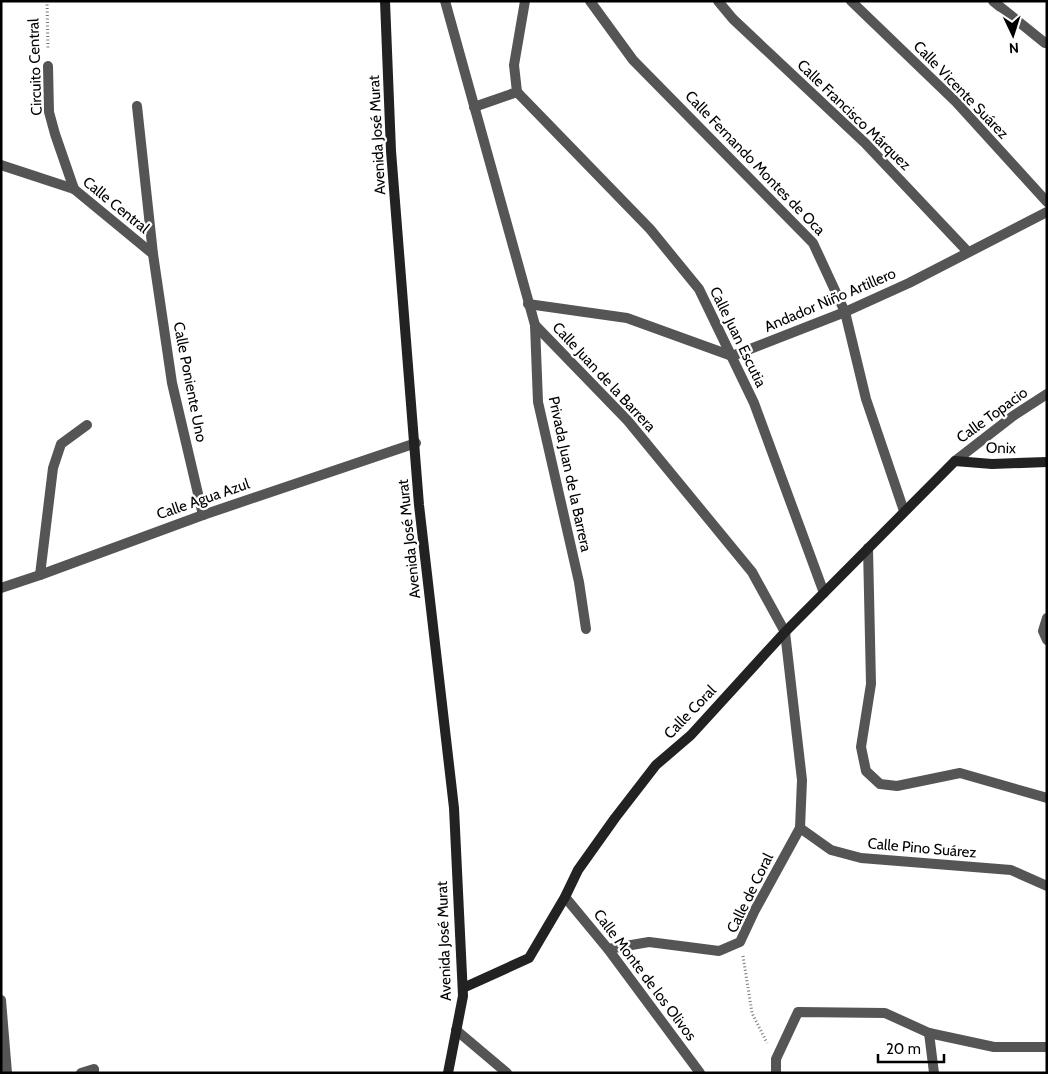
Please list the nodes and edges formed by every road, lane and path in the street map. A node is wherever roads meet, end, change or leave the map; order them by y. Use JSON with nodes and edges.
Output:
{"nodes":[{"id":1,"x":47,"y":1,"type":"edge"},
{"id":2,"x":386,"y":1,"type":"edge"},
{"id":3,"x":445,"y":1,"type":"edge"},
{"id":4,"x":525,"y":1,"type":"edge"},
{"id":5,"x":590,"y":1,"type":"edge"},
{"id":6,"x":718,"y":1,"type":"edge"},
{"id":7,"x":851,"y":1,"type":"edge"},
{"id":8,"x":994,"y":1,"type":"edge"},
{"id":9,"x":1044,"y":42,"type":"dead end"},
{"id":10,"x":48,"y":66,"type":"joint"},
{"id":11,"x":517,"y":92,"type":"junction"},
{"id":12,"x":137,"y":106,"type":"dead end"},
{"id":13,"x":474,"y":106,"type":"junction"},
{"id":14,"x":1,"y":165,"type":"edge"},
{"id":15,"x":74,"y":188,"type":"junction"},
{"id":16,"x":1047,"y":202,"type":"edge"},
{"id":17,"x":1047,"y":212,"type":"edge"},
{"id":18,"x":968,"y":252,"type":"junction"},
{"id":19,"x":153,"y":254,"type":"junction"},
{"id":20,"x":528,"y":304,"type":"junction"},
{"id":21,"x":845,"y":312,"type":"junction"},
{"id":22,"x":535,"y":325,"type":"junction"},
{"id":23,"x":732,"y":356,"type":"junction"},
{"id":24,"x":1047,"y":394,"type":"edge"},
{"id":25,"x":88,"y":425,"type":"dead end"},
{"id":26,"x":416,"y":443,"type":"junction"},
{"id":27,"x":955,"y":461,"type":"junction"},
{"id":28,"x":1047,"y":462,"type":"edge"},
{"id":29,"x":904,"y":511,"type":"junction"},
{"id":30,"x":203,"y":515,"type":"junction"},
{"id":31,"x":868,"y":548,"type":"junction"},
{"id":32,"x":40,"y":576,"type":"junction"},
{"id":33,"x":1,"y":588,"type":"edge"},
{"id":34,"x":824,"y":593,"type":"junction"},
{"id":35,"x":1047,"y":618,"type":"edge"},
{"id":36,"x":586,"y":629,"type":"dead end"},
{"id":37,"x":785,"y":632,"type":"junction"},
{"id":38,"x":1047,"y":640,"type":"edge"},
{"id":39,"x":1047,"y":798,"type":"edge"},
{"id":40,"x":800,"y":828,"type":"junction"},
{"id":41,"x":1047,"y":886,"type":"edge"},
{"id":42,"x":566,"y":897,"type":"junction"},
{"id":43,"x":740,"y":942,"type":"junction"},
{"id":44,"x":608,"y":949,"type":"junction"},
{"id":45,"x":463,"y":988,"type":"junction"},
{"id":46,"x":1,"y":1000,"type":"edge"},
{"id":47,"x":456,"y":1030,"type":"junction"},
{"id":48,"x":929,"y":1033,"type":"junction"},
{"id":49,"x":1047,"y":1047,"type":"edge"},
{"id":50,"x":776,"y":1059,"type":"junction"},
{"id":51,"x":94,"y":1071,"type":"edge"},
{"id":52,"x":7,"y":1073,"type":"edge"},
{"id":53,"x":81,"y":1073,"type":"edge"},
{"id":54,"x":448,"y":1073,"type":"edge"},
{"id":55,"x":507,"y":1073,"type":"edge"},
{"id":56,"x":700,"y":1073,"type":"edge"},
{"id":57,"x":776,"y":1073,"type":"edge"},
{"id":58,"x":934,"y":1073,"type":"edge"}],
"edges":[{"from":1,"to":10,"type":"path","name":"Circuito Central"},
{"from":2,"to":26,"type":"street","name":"Avenida José Murat"},
{"from":3,"to":13,"type":"street","name":"Calle Juan de la Barrera"},
{"from":4,"to":11,"type":"street"},
{"from":5,"to":21,"type":"street","name":"Calle Fernando Montes de Oca"},
{"from":6,"to":18,"type":"street","name":"Calle Francisco Márquez"},
{"from":7,"to":16,"type":"street","name":"Calle Vicente Suárez"},
{"from":8,"to":9,"type":"street"},
{"from":10,"to":15,"type":"street","name":"Circuito Central"},
{"from":11,"to":13,"type":"street"},
{"from":11,"to":23,"type":"street","name":"Calle Juan Escutia"},
{"from":12,"to":19,"type":"street","name":"Calle Poniente Uno"},
{"from":13,"to":20,"type":"street","name":"Calle Juan de la Barrera"},
{"from":14,"to":15,"type":"street","name":"Calle Central"},
{"from":15,"to":19,"type":"street","name":"Calle Central"},
{"from":17,"to":18,"type":"street","name":"Andador Niño Artillero"},
{"from":18,"to":21,"type":"street","name":"Andador Niño Artillero"},
{"from":19,"to":30,"type":"street","name":"Calle Poniente Uno"},
{"from":20,"to":22,"type":"street","name":"Calle Juan de la Barrera"},
{"from":20,"to":23,"type":"street"},
{"from":21,"to":23,"type":"street","name":"Andador Niño Artillero"},
{"from":21,"to":29,"type":"street","name":"Calle Fernando Montes de Oca"},
{"from":22,"to":36,"type":"street","name":"Privada Juan de la Barrera"},
{"from":22,"to":37,"type":"street","name":"Calle Juan de la Barrera"},
{"from":23,"to":34,"type":"street","name":"Calle Juan Escutia"},
{"from":24,"to":27,"type":"street","name":"Calle Topacio"},
{"from":25,"to":32,"type":"street"},
{"from":26,"to":30,"type":"street","name":"Calle Agua Azul"},
{"from":26,"to":45,"type":"street","name":"Avenida José Murat"},
{"from":27,"to":28,"type":"street","name":"Onix"},
{"from":27,"to":29,"type":"street","name":"Calle Coral"},
{"from":29,"to":31,"type":"street","name":"Calle Coral"},
{"from":30,"to":32,"type":"street","name":"Calle Agua Azul"},
{"from":31,"to":34,"type":"street","name":"Calle Coral"},
{"from":31,"to":39,"type":"street"},
{"from":32,"to":33,"type":"street","name":"Calle Agua Azul"},
{"from":34,"to":37,"type":"street","name":"Calle Coral"},
{"from":35,"to":38,"type":"street"},
{"from":37,"to":40,"type":"street"},
{"from":37,"to":42,"type":"street","name":"Calle Coral"},
{"from":40,"to":41,"type":"street","name":"Calle Pino Suárez"},
{"from":40,"to":43,"type":"street","name":"Calle de Coral"},
{"from":42,"to":44,"type":"street","name":"Calle Monte de los Olivos"},
{"from":42,"to":45,"type":"street","name":"Calle Coral"},
{"from":43,"to":44,"type":"street"},
{"from":43,"to":50,"type":"path","name":"Calle de Coral"},
{"from":44,"to":56,"type":"street","name":"Calle Monte de los Olivos"},
{"from":45,"to":47,"type":"street","name":"Avenida José Murat"},
{"from":46,"to":52,"type":"street"},
{"from":47,"to":54,"type":"street","name":"Avenida José Murat"},
{"from":47,"to":55,"type":"street"},
{"from":48,"to":49,"type":"street"},
{"from":48,"to":50,"type":"street"},
{"from":48,"to":58,"type":"street"},
{"from":50,"to":57,"type":"street"},
{"from":51,"to":53,"type":"street"}]}
